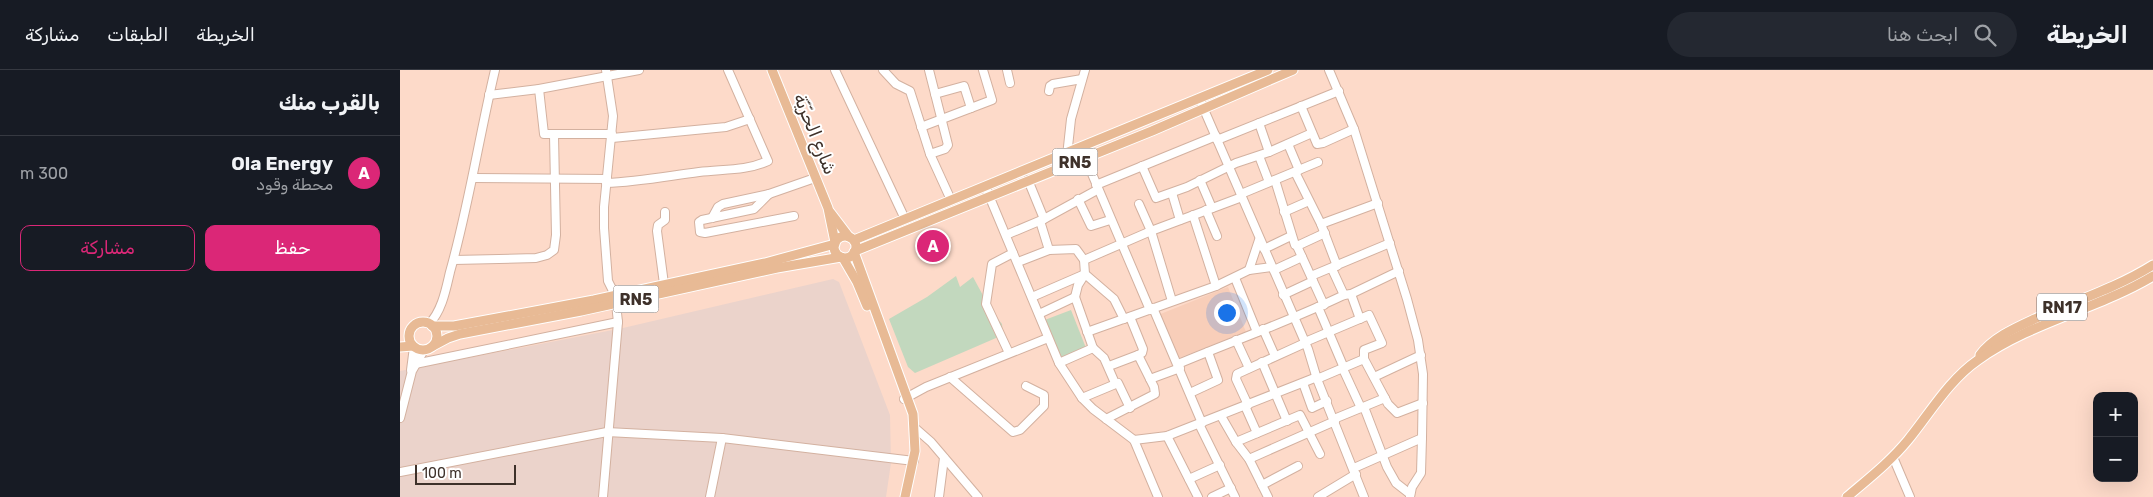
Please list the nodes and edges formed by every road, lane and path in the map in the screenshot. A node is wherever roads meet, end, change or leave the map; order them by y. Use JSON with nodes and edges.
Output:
{"nodes":[{"id":1,"x":495,"y":70,"type":"edge"},
{"id":2,"x":639,"y":70,"type":"edge"},
{"id":3,"x":728,"y":70,"type":"edge"},
{"id":4,"x":772,"y":70,"type":"edge"},
{"id":5,"x":835,"y":70,"type":"edge"},
{"id":6,"x":883,"y":70,"type":"edge"},
{"id":7,"x":929,"y":70,"type":"edge"},
{"id":8,"x":983,"y":70,"type":"edge"},
{"id":9,"x":1007,"y":70,"type":"edge"},
{"id":10,"x":1085,"y":70,"type":"edge"},
{"id":11,"x":1268,"y":70,"type":"edge"},
{"id":12,"x":1293,"y":70,"type":"edge"},
{"id":13,"x":1329,"y":70,"type":"edge"},
{"id":14,"x":607,"y":73,"type":"edge"},
{"id":15,"x":1082,"y":79,"type":"junction"},
{"id":16,"x":1010,"y":84,"type":"dead end"},
{"id":17,"x":539,"y":89,"type":"junction"},
{"id":18,"x":1049,"y":91,"type":"dead end"},
{"id":19,"x":1339,"y":91,"type":"junction"},
{"id":20,"x":935,"y":94,"type":"junction"},
{"id":21,"x":489,"y":96,"type":"junction"},
{"id":22,"x":1199,"y":98,"type":"junction"},
{"id":23,"x":1301,"y":106,"type":"junction"},
{"id":24,"x":971,"y":108,"type":"junction"},
{"id":25,"x":1204,"y":108,"type":"junction"},
{"id":26,"x":750,"y":119,"type":"junction"},
{"id":27,"x":942,"y":120,"type":"junction"},
{"id":28,"x":1259,"y":123,"type":"junction"},
{"id":29,"x":921,"y":127,"type":"junction"},
{"id":30,"x":1354,"y":130,"type":"junction"},
{"id":31,"x":1312,"y":133,"type":"junction"},
{"id":32,"x":554,"y":135,"type":"junction"},
{"id":33,"x":612,"y":136,"type":"junction"},
{"id":34,"x":1216,"y":138,"type":"junction"},
{"id":35,"x":1288,"y":144,"type":"junction"},
{"id":36,"x":1081,"y":148,"type":"junction"},
{"id":37,"x":1269,"y":152,"type":"junction"},
{"id":38,"x":1066,"y":153,"type":"junction"},
{"id":39,"x":930,"y":154,"type":"junction"},
{"id":40,"x":1259,"y":156,"type":"junction"},
{"id":41,"x":1084,"y":158,"type":"junction"},
{"id":42,"x":1318,"y":162,"type":"dead end"},
{"id":43,"x":1066,"y":165,"type":"junction"},
{"id":44,"x":1142,"y":166,"type":"junction"},
{"id":45,"x":1229,"y":167,"type":"junction"},
{"id":46,"x":1297,"y":171,"type":"junction"},
{"id":47,"x":473,"y":178,"type":"junction"},
{"id":48,"x":815,"y":178,"type":"junction"},
{"id":49,"x":554,"y":180,"type":"junction"},
{"id":50,"x":1028,"y":180,"type":"junction"},
{"id":51,"x":1200,"y":180,"type":"junction"},
{"id":52,"x":606,"y":181,"type":"junction"},
{"id":53,"x":1272,"y":181,"type":"junction"},
{"id":54,"x":985,"y":186,"type":"junction"},
{"id":55,"x":1096,"y":187,"type":"junction"},
{"id":56,"x":1172,"y":193,"type":"junction"},
{"id":57,"x":769,"y":194,"type":"junction"},
{"id":58,"x":990,"y":196,"type":"junction"},
{"id":59,"x":1241,"y":196,"type":"junction"},
{"id":60,"x":1078,"y":199,"type":"junction"},
{"id":61,"x":951,"y":200,"type":"junction"},
{"id":62,"x":1309,"y":201,"type":"junction"},
{"id":63,"x":1378,"y":203,"type":"junction"},
{"id":64,"x":1139,"y":204,"type":"dead end"},
{"id":65,"x":1209,"y":209,"type":"junction"},
{"id":66,"x":829,"y":210,"type":"junction"},
{"id":67,"x":665,"y":212,"type":"dead end"},
{"id":68,"x":1284,"y":212,"type":"junction"},
{"id":69,"x":1192,"y":215,"type":"junction"},
{"id":70,"x":794,"y":216,"type":"dead end"},
{"id":71,"x":712,"y":218,"type":"junction"},
{"id":72,"x":905,"y":219,"type":"junction"},
{"id":73,"x":1042,"y":220,"type":"junction"},
{"id":74,"x":1110,"y":220,"type":"junction"},
{"id":75,"x":1180,"y":220,"type":"junction"},
{"id":76,"x":1321,"y":224,"type":"junction"},
{"id":77,"x":1151,"y":231,"type":"junction"},
{"id":78,"x":1325,"y":233,"type":"junction"},
{"id":79,"x":1006,"y":235,"type":"junction"},
{"id":80,"x":1217,"y":236,"type":"dead end"},
{"id":81,"x":1291,"y":236,"type":"junction"},
{"id":82,"x":852,"y":239,"type":"junction"},
{"id":83,"x":1260,"y":240,"type":"junction"},
{"id":84,"x":835,"y":243,"type":"junction"},
{"id":85,"x":1122,"y":243,"type":"junction"},
{"id":86,"x":1390,"y":243,"type":"junction"},
{"id":87,"x":1297,"y":246,"type":"junction"},
{"id":88,"x":1264,"y":249,"type":"junction"},
{"id":89,"x":1049,"y":250,"type":"junction"},
{"id":90,"x":855,"y":252,"type":"junction"},
{"id":91,"x":1014,"y":253,"type":"junction"},
{"id":92,"x":842,"y":257,"type":"junction"},
{"id":93,"x":1302,"y":257,"type":"junction"},
{"id":94,"x":454,"y":260,"type":"junction"},
{"id":95,"x":1084,"y":260,"type":"junction"},
{"id":96,"x":1018,"y":262,"type":"junction"},
{"id":97,"x":2153,"y":265,"type":"edge"},
{"id":98,"x":1273,"y":268,"type":"junction"},
{"id":99,"x":1334,"y":268,"type":"junction"},
{"id":100,"x":1249,"y":270,"type":"junction"},
{"id":101,"x":1399,"y":271,"type":"junction"},
{"id":102,"x":1086,"y":274,"type":"junction"},
{"id":103,"x":2153,"y":276,"type":"edge"},
{"id":104,"x":1235,"y":278,"type":"junction"},
{"id":105,"x":1312,"y":279,"type":"junction"},
{"id":106,"x":664,"y":284,"type":"junction"},
{"id":107,"x":1216,"y":286,"type":"junction"},
{"id":108,"x":1284,"y":295,"type":"junction"},
{"id":109,"x":1347,"y":295,"type":"junction"},
{"id":110,"x":1032,"y":297,"type":"junction"},
{"id":111,"x":1075,"y":297,"type":"junction"},
{"id":112,"x":615,"y":299,"type":"junction"},
{"id":113,"x":1172,"y":301,"type":"junction"},
{"id":114,"x":1321,"y":306,"type":"junction"},
{"id":115,"x":1152,"y":309,"type":"junction"},
{"id":116,"x":1039,"y":314,"type":"junction"},
{"id":117,"x":1127,"y":318,"type":"junction"},
{"id":118,"x":1293,"y":318,"type":"junction"},
{"id":119,"x":1360,"y":319,"type":"junction"},
{"id":120,"x":618,"y":322,"type":"junction"},
{"id":121,"x":431,"y":325,"type":"junction"},
{"id":122,"x":1260,"y":330,"type":"junction"},
{"id":123,"x":410,"y":331,"type":"junction"},
{"id":124,"x":1087,"y":332,"type":"junction"},
{"id":125,"x":1328,"y":332,"type":"junction"},
{"id":126,"x":400,"y":336,"type":"edge"},
{"id":127,"x":1048,"y":338,"type":"junction"},
{"id":128,"x":1236,"y":340,"type":"junction"},
{"id":129,"x":1305,"y":343,"type":"junction"},
{"id":130,"x":413,"y":346,"type":"junction"},
{"id":131,"x":434,"y":346,"type":"junction"},
{"id":132,"x":400,"y":347,"type":"edge"},
{"id":133,"x":1094,"y":348,"type":"junction"},
{"id":134,"x":424,"y":350,"type":"junction"},
{"id":135,"x":1208,"y":352,"type":"junction"},
{"id":136,"x":1009,"y":353,"type":"junction"},
{"id":137,"x":1138,"y":355,"type":"junction"},
{"id":138,"x":1275,"y":356,"type":"junction"},
{"id":139,"x":1421,"y":356,"type":"junction"},
{"id":140,"x":1364,"y":359,"type":"junction"},
{"id":141,"x":1977,"y":360,"type":"junction"},
{"id":142,"x":1262,"y":362,"type":"junction"},
{"id":143,"x":1059,"y":363,"type":"junction"},
{"id":144,"x":1109,"y":366,"type":"junction"},
{"id":145,"x":1179,"y":366,"type":"junction"},
{"id":146,"x":414,"y":368,"type":"junction"},
{"id":147,"x":1249,"y":368,"type":"junction"},
{"id":148,"x":1344,"y":368,"type":"junction"},
{"id":149,"x":950,"y":377,"type":"junction"},
{"id":150,"x":1374,"y":377,"type":"junction"},
{"id":151,"x":1317,"y":378,"type":"junction"},
{"id":152,"x":1150,"y":379,"type":"junction"},
{"id":153,"x":1115,"y":383,"type":"junction"},
{"id":154,"x":1303,"y":383,"type":"junction"},
{"id":155,"x":1026,"y":386,"type":"dead end"},
{"id":156,"x":1190,"y":394,"type":"junction"},
{"id":157,"x":1276,"y":394,"type":"junction"},
{"id":158,"x":906,"y":398,"type":"junction"},
{"id":159,"x":1082,"y":398,"type":"junction"},
{"id":160,"x":1384,"y":398,"type":"junction"},
{"id":161,"x":1327,"y":401,"type":"junction"},
{"id":162,"x":1423,"y":403,"type":"junction"},
{"id":163,"x":1246,"y":405,"type":"junction"},
{"id":164,"x":1130,"y":408,"type":"junction"},
{"id":165,"x":1363,"y":408,"type":"junction"},
{"id":166,"x":1221,"y":416,"type":"junction"},
{"id":167,"x":400,"y":418,"type":"edge"},
{"id":168,"x":1106,"y":420,"type":"junction"},
{"id":169,"x":1288,"y":420,"type":"junction"},
{"id":170,"x":1334,"y":420,"type":"junction"},
{"id":171,"x":1201,"y":423,"type":"junction"},
{"id":172,"x":915,"y":428,"type":"junction"},
{"id":173,"x":607,"y":432,"type":"junction"},
{"id":174,"x":1257,"y":433,"type":"junction"},
{"id":175,"x":1309,"y":434,"type":"junction"},
{"id":176,"x":1167,"y":436,"type":"junction"},
{"id":177,"x":722,"y":438,"type":"junction"},
{"id":178,"x":1422,"y":438,"type":"junction"},
{"id":179,"x":1134,"y":440,"type":"junction"},
{"id":180,"x":1236,"y":442,"type":"junction"},
{"id":181,"x":1320,"y":454,"type":"dead end"},
{"id":182,"x":1383,"y":456,"type":"junction"},
{"id":183,"x":1894,"y":456,"type":"junction"},
{"id":184,"x":944,"y":458,"type":"junction"},
{"id":185,"x":1249,"y":459,"type":"junction"},
{"id":186,"x":912,"y":460,"type":"junction"},
{"id":187,"x":1220,"y":465,"type":"junction"},
{"id":188,"x":1298,"y":466,"type":"dead end"},
{"id":189,"x":1355,"y":471,"type":"junction"},
{"id":190,"x":400,"y":472,"type":"edge"},
{"id":191,"x":1189,"y":479,"type":"junction"},
{"id":192,"x":1262,"y":485,"type":"junction"},
{"id":193,"x":1231,"y":488,"type":"junction"},
{"id":194,"x":1330,"y":488,"type":"junction"},
{"id":195,"x":1410,"y":495,"type":"edge"},
{"id":196,"x":602,"y":497,"type":"edge"},
{"id":197,"x":710,"y":497,"type":"edge"},
{"id":198,"x":901,"y":497,"type":"edge"},
{"id":199,"x":905,"y":497,"type":"edge"},
{"id":200,"x":939,"y":497,"type":"edge"},
{"id":201,"x":978,"y":497,"type":"edge"},
{"id":202,"x":1157,"y":497,"type":"edge"},
{"id":203,"x":1198,"y":497,"type":"edge"},
{"id":204,"x":1212,"y":497,"type":"edge"},
{"id":205,"x":1235,"y":497,"type":"edge"},
{"id":206,"x":1268,"y":497,"type":"edge"},
{"id":207,"x":1318,"y":497,"type":"edge"},
{"id":208,"x":1333,"y":497,"type":"edge"},
{"id":209,"x":1364,"y":497,"type":"edge"},
{"id":210,"x":1847,"y":497,"type":"edge"},
{"id":211,"x":1910,"y":497,"type":"edge"}],
"edges":[{"from":1,"to":21,"type":"street"},
{"from":2,"to":14,"type":"street"},
{"from":3,"to":26,"type":"street"},
{"from":4,"to":48,"type":"main road","name":"شارع الحرّيّة"},
{"from":5,"to":72,"type":"street"},
{"from":6,"to":29,"type":"street"},
{"from":7,"to":20,"type":"street"},
{"from":8,"to":24,"type":"street"},
{"from":9,"to":16,"type":"street"},
{"from":10,"to":15,"type":"street"},
{"from":11,"to":22,"type":"main road","number":"RN5"},
{"from":12,"to":25,"type":"main road","number":"RN5"},
{"from":13,"to":19,"type":"street"},
{"from":14,"to":17,"type":"street"},
{"from":14,"to":33,"type":"street"},
{"from":15,"to":18,"type":"street"},
{"from":15,"to":38,"type":"street"},
{"from":17,"to":21,"type":"street"},
{"from":17,"to":32,"type":"street"},
{"from":19,"to":23,"type":"street"},
{"from":19,"to":30,"type":"street"},
{"from":20,"to":24,"type":"street"},
{"from":20,"to":27,"type":"street"},
{"from":21,"to":47,"type":"street"},
{"from":22,"to":25,"type":"street"},
{"from":22,"to":36,"type":"main road","number":"RN5"},
{"from":23,"to":28,"type":"street"},
{"from":23,"to":31,"type":"street"},
{"from":24,"to":27,"type":"street"},
{"from":25,"to":34,"type":"street"},
{"from":25,"to":41,"type":"main road","number":"RN5"},
{"from":26,"to":33,"type":"street"},
{"from":26,"to":52,"type":"street"},
{"from":27,"to":29,"type":"street"},
{"from":27,"to":39,"type":"street"},
{"from":28,"to":34,"type":"street"},
{"from":28,"to":37,"type":"street"},
{"from":29,"to":39,"type":"street"},
{"from":30,"to":31,"type":"street"},
{"from":30,"to":63,"type":"street"},
{"from":31,"to":35,"type":"street"},
{"from":32,"to":33,"type":"street"},
{"from":32,"to":49,"type":"street"},
{"from":33,"to":52,"type":"street"},
{"from":34,"to":44,"type":"street"},
{"from":34,"to":45,"type":"street"},
{"from":35,"to":37,"type":"street"},
{"from":35,"to":46,"type":"street"},
{"from":36,"to":38,"type":"main road","number":"RN5"},
{"from":36,"to":41,"type":"street"},
{"from":37,"to":40,"type":"street"},
{"from":38,"to":43,"type":"street"},
{"from":38,"to":54,"type":"main road","number":"RN5"},
{"from":39,"to":61,"type":"street"},
{"from":40,"to":45,"type":"street"},
{"from":40,"to":53,"type":"street"},
{"from":41,"to":43,"type":"main road","number":"RN5"},
{"from":41,"to":55,"type":"street"},
{"from":42,"to":46,"type":"street"},
{"from":43,"to":50,"type":"main road","number":"RN5"},
{"from":44,"to":55,"type":"street"},
{"from":44,"to":56,"type":"street"},
{"from":45,"to":51,"type":"street"},
{"from":45,"to":59,"type":"street"},
{"from":46,"to":53,"type":"street"},
{"from":46,"to":62,"type":"street"},
{"from":47,"to":49,"type":"street"},
{"from":47,"to":94,"type":"street"},
{"from":48,"to":57,"type":"street"},
{"from":48,"to":66,"type":"main road","name":"شارع الحرّيّة"},
{"from":49,"to":52,"type":"street"},
{"from":49,"to":94,"type":"street"},
{"from":50,"to":58,"type":"main road","number":"RN5"},
{"from":50,"to":73,"type":"street"},
{"from":51,"to":56,"type":"street"},
{"from":51,"to":65,"type":"street"},
{"from":52,"to":112,"type":"street"},
{"from":53,"to":59,"type":"street"},
{"from":53,"to":68,"type":"street"},
{"from":54,"to":58,"type":"street"},
{"from":54,"to":61,"type":"main road","number":"RN5"},
{"from":55,"to":60,"type":"street"},
{"from":55,"to":74,"type":"street"},
{"from":56,"to":75,"type":"street"},
{"from":57,"to":71,"type":"street"},
{"from":57,"to":71,"type":"street"},
{"from":58,"to":79,"type":"street"},
{"from":58,"to":90,"type":"main road","number":"RN5"},
{"from":59,"to":65,"type":"street"},
{"from":59,"to":83,"type":"street"},
{"from":60,"to":73,"type":"street"},
{"from":60,"to":74,"type":"street"},
{"from":61,"to":72,"type":"main road","number":"RN5"},
{"from":62,"to":68,"type":"street"},
{"from":62,"to":76,"type":"street"},
{"from":63,"to":76,"type":"street"},
{"from":63,"to":86,"type":"street"},
{"from":64,"to":77,"type":"street"},
{"from":65,"to":69,"type":"street"},
{"from":65,"to":80,"type":"street"},
{"from":66,"to":82,"type":"main road","name":"شارع الحرّيّة"},
{"from":66,"to":84,"type":"main road","name":"شارع الحرّيّة"},
{"from":67,"to":106,"type":"street"},
{"from":68,"to":81,"type":"street"},
{"from":69,"to":75,"type":"street"},
{"from":69,"to":107,"type":"street"},
{"from":70,"to":71,"type":"street"},
{"from":72,"to":82,"type":"main road","number":"RN5"},
{"from":73,"to":79,"type":"street"},
{"from":73,"to":89,"type":"street"},
{"from":74,"to":85,"type":"street"},
{"from":75,"to":77,"type":"street"},
{"from":76,"to":78,"type":"street"},
{"from":77,"to":85,"type":"street"},
{"from":77,"to":113,"type":"street"},
{"from":78,"to":87,"type":"street"},
{"from":78,"to":99,"type":"street"},
{"from":79,"to":91,"type":"street"},
{"from":81,"to":87,"type":"street"},
{"from":81,"to":88,"type":"street"},
{"from":82,"to":84,"type":"main road"},
{"from":82,"to":90,"type":"main road"},
{"from":83,"to":88,"type":"street"},
{"from":83,"to":100,"type":"street"},
{"from":84,"to":92,"type":"main road"},
{"from":84,"to":106,"type":"main road","number":"RN5"},
{"from":85,"to":95,"type":"street"},
{"from":85,"to":115,"type":"street"},
{"from":86,"to":99,"type":"street"},
{"from":86,"to":101,"type":"street"},
{"from":87,"to":93,"type":"street"},
{"from":88,"to":98,"type":"street"},
{"from":89,"to":95,"type":"street"},
{"from":89,"to":96,"type":"street"},
{"from":90,"to":92,"type":"main road"},
{"from":90,"to":158,"type":"main road"},
{"from":91,"to":96,"type":"street"},
{"from":91,"to":136,"type":"street"},
{"from":92,"to":112,"type":"main road","number":"RN5"},
{"from":92,"to":158,"type":"main road"},
{"from":93,"to":98,"type":"street"},
{"from":93,"to":105,"type":"street"},
{"from":94,"to":121,"type":"street"},
{"from":95,"to":102,"type":"street"},
{"from":96,"to":110,"type":"street"},
{"from":97,"to":141,"type":"main road","number":"RN17"},
{"from":98,"to":100,"type":"street"},
{"from":98,"to":108,"type":"street"},
{"from":99,"to":105,"type":"street"},
{"from":99,"to":109,"type":"street"},
{"from":100,"to":104,"type":"street"},
{"from":101,"to":109,"type":"street"},
{"from":101,"to":139,"type":"street"},
{"from":102,"to":110,"type":"street"},
{"from":102,"to":111,"type":"street"},
{"from":102,"to":117,"type":"street"},
{"from":103,"to":141,"type":"main road","number":"RN17"},
{"from":104,"to":107,"type":"street"},
{"from":104,"to":122,"type":"street"},
{"from":105,"to":108,"type":"street"},
{"from":105,"to":114,"type":"street"},
{"from":106,"to":112,"type":"main road","number":"RN5"},
{"from":107,"to":113,"type":"street"},
{"from":108,"to":118,"type":"street"},
{"from":109,"to":114,"type":"street"},
{"from":109,"to":119,"type":"street"},
{"from":110,"to":116,"type":"street"},
{"from":111,"to":116,"type":"street"},
{"from":111,"to":124,"type":"street"},
{"from":112,"to":120,"type":"street"},
{"from":112,"to":121,"type":"main road","number":"RN5"},
{"from":112,"to":131,"type":"main road","number":"RN5"},
{"from":113,"to":115,"type":"street"},
{"from":114,"to":118,"type":"street"},
{"from":114,"to":125,"type":"street"},
{"from":115,"to":117,"type":"street"},
{"from":115,"to":145,"type":"street"},
{"from":116,"to":127,"type":"street"},
{"from":117,"to":124,"type":"street"},
{"from":117,"to":137,"type":"street"},
{"from":118,"to":122,"type":"street"},
{"from":118,"to":129,"type":"street"},
{"from":119,"to":125,"type":"street"},
{"from":119,"to":140,"type":"street"},
{"from":120,"to":146,"type":"street"},
{"from":120,"to":173,"type":"street"},
{"from":121,"to":123,"type":"main road","number":"RN5"},
{"from":121,"to":131,"type":"main road"},
{"from":122,"to":128,"type":"street"},
{"from":122,"to":138,"type":"street"},
{"from":123,"to":126,"type":"main road","number":"RN5"},
{"from":123,"to":130,"type":"main road"},
{"from":124,"to":133,"type":"street"},
{"from":125,"to":129,"type":"street"},
{"from":125,"to":148,"type":"street"},
{"from":127,"to":136,"type":"street"},
{"from":127,"to":143,"type":"street"},
{"from":128,"to":135,"type":"street"},
{"from":128,"to":147,"type":"street"},
{"from":129,"to":138,"type":"street"},
{"from":129,"to":151,"type":"street"},
{"from":130,"to":132,"type":"main road"},
{"from":130,"to":134,"type":"main road"},
{"from":130,"to":146,"type":"street"},
{"from":131,"to":134,"type":"main road","number":"RN5"},
{"from":133,"to":143,"type":"street"},
{"from":133,"to":144,"type":"street"},
{"from":134,"to":146,"type":"street"},
{"from":135,"to":145,"type":"street"},
{"from":135,"to":156,"type":"street"},
{"from":136,"to":149,"type":"street"},
{"from":137,"to":144,"type":"street"},
{"from":137,"to":152,"type":"street"},
{"from":138,"to":142,"type":"street"},
{"from":139,"to":150,"type":"street"},
{"from":139,"to":162,"type":"street"},
{"from":140,"to":148,"type":"street"},
{"from":140,"to":150,"type":"street"},
{"from":141,"to":183,"type":"main road","number":"RN17"},
{"from":142,"to":147,"type":"street"},
{"from":142,"to":157,"type":"street"},
{"from":143,"to":159,"type":"street"},
{"from":144,"to":153,"type":"street"},
{"from":145,"to":152,"type":"street"},
{"from":145,"to":156,"type":"street"},
{"from":146,"to":167,"type":"street"},
{"from":147,"to":163,"type":"street"},
{"from":148,"to":151,"type":"street"},
{"from":148,"to":165,"type":"street"},
{"from":149,"to":155,"type":"street"},
{"from":149,"to":158,"type":"street"},
{"from":150,"to":160,"type":"street"},
{"from":151,"to":154,"type":"street"},
{"from":151,"to":161,"type":"street"},
{"from":152,"to":164,"type":"street"},
{"from":153,"to":159,"type":"street"},
{"from":153,"to":164,"type":"street"},
{"from":154,"to":157,"type":"street"},
{"from":154,"to":161,"type":"street"},
{"from":156,"to":171,"type":"street"},
{"from":157,"to":163,"type":"street"},
{"from":157,"to":169,"type":"street"},
{"from":158,"to":172,"type":"main road"},
{"from":158,"to":186,"type":"main road"},
{"from":159,"to":168,"type":"street"},
{"from":160,"to":162,"type":"street"},
{"from":160,"to":165,"type":"street"},
{"from":161,"to":170,"type":"street"},
{"from":162,"to":178,"type":"street"},
{"from":163,"to":166,"type":"street"},
{"from":163,"to":174,"type":"street"},
{"from":164,"to":168,"type":"street"},
{"from":165,"to":170,"type":"street"},
{"from":165,"to":182,"type":"street"},
{"from":166,"to":171,"type":"street"},
{"from":166,"to":180,"type":"street"},
{"from":168,"to":179,"type":"street"},
{"from":169,"to":174,"type":"street"},
{"from":169,"to":175,"type":"street"},
{"from":170,"to":175,"type":"street"},
{"from":170,"to":189,"type":"street"},
{"from":171,"to":176,"type":"street"},
{"from":171,"to":187,"type":"street"},
{"from":172,"to":184,"type":"street"},
{"from":172,"to":186,"type":"main road"},
{"from":173,"to":177,"type":"street"},
{"from":173,"to":190,"type":"street"},
{"from":173,"to":196,"type":"street"},
{"from":174,"to":180,"type":"street"},
{"from":175,"to":181,"type":"street"},
{"from":175,"to":185,"type":"street"},
{"from":176,"to":179,"type":"street"},
{"from":176,"to":191,"type":"street"},
{"from":177,"to":186,"type":"street"},
{"from":177,"to":197,"type":"street"},
{"from":178,"to":182,"type":"street"},
{"from":178,"to":195,"type":"street"},
{"from":179,"to":202,"type":"street"},
{"from":180,"to":185,"type":"street"},
{"from":182,"to":189,"type":"street"},
{"from":182,"to":195,"type":"street"},
{"from":183,"to":210,"type":"main road","number":"RN17"},
{"from":183,"to":211,"type":"street"},
{"from":184,"to":200,"type":"street"},
{"from":184,"to":201,"type":"street"},
{"from":185,"to":192,"type":"street"},
{"from":186,"to":198,"type":"main road"},
{"from":186,"to":199,"type":"main road"},
{"from":187,"to":191,"type":"street"},
{"from":187,"to":193,"type":"street"},
{"from":188,"to":192,"type":"street"},
{"from":189,"to":194,"type":"street"},
{"from":189,"to":209,"type":"street"},
{"from":191,"to":203,"type":"street"},
{"from":192,"to":206,"type":"street"},
{"from":193,"to":204,"type":"street"},
{"from":193,"to":205,"type":"street"},
{"from":194,"to":207,"type":"street"},
{"from":194,"to":208,"type":"street"}]}
